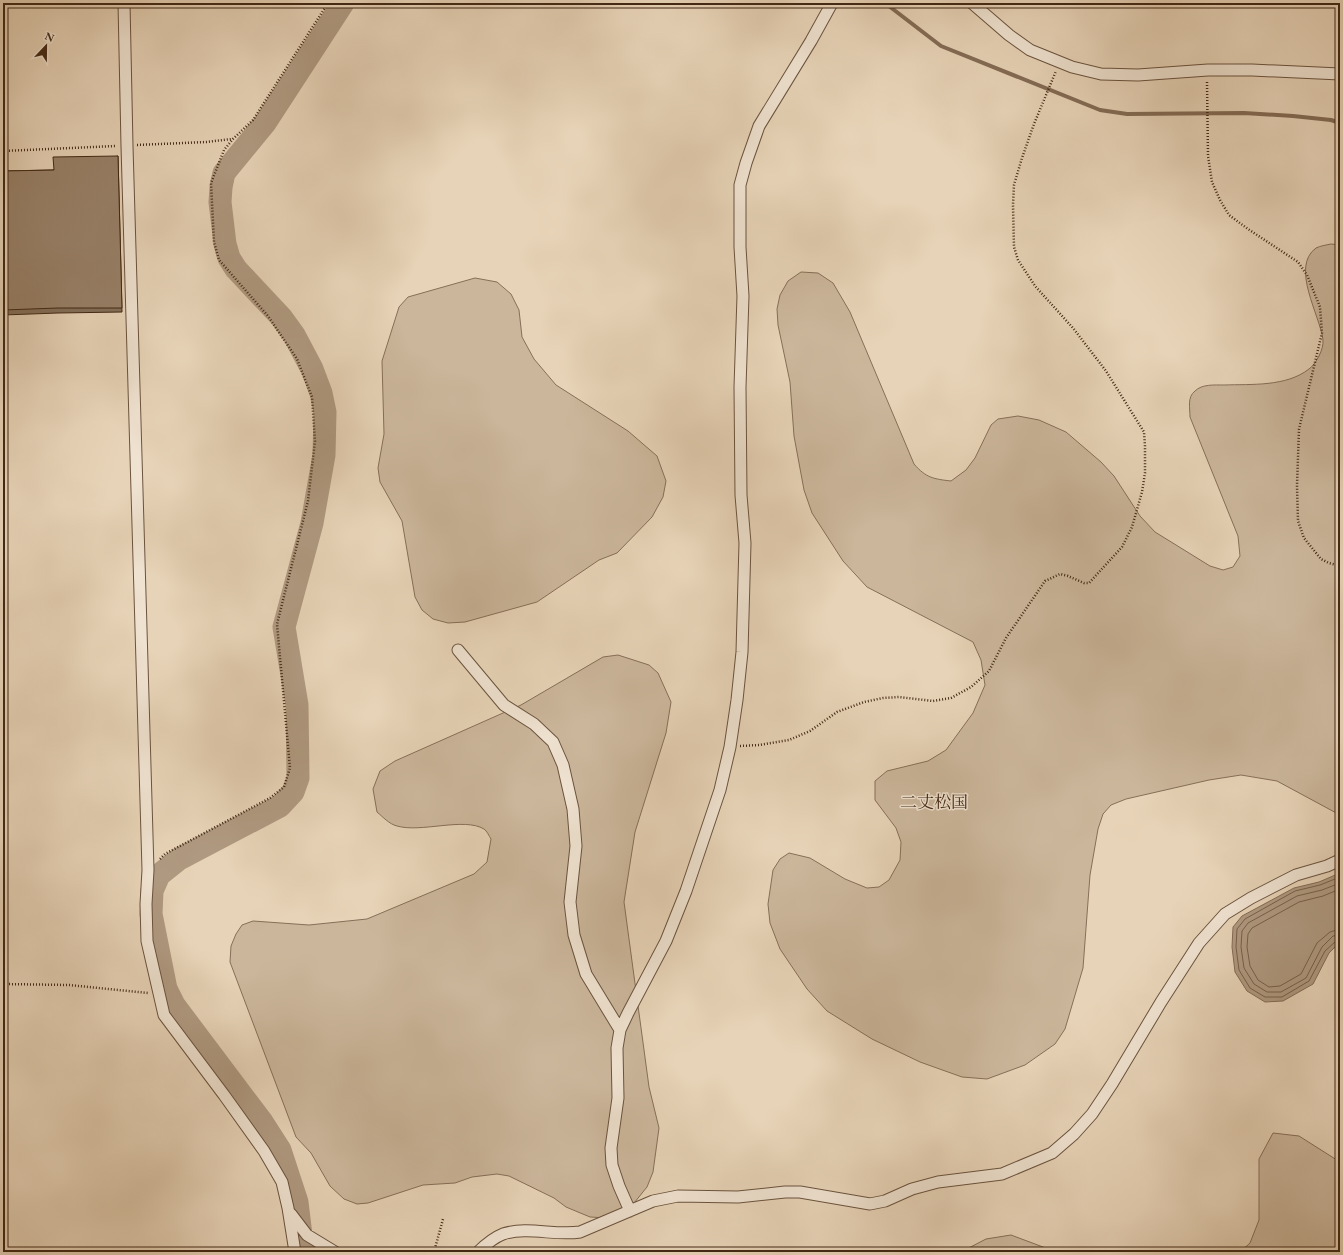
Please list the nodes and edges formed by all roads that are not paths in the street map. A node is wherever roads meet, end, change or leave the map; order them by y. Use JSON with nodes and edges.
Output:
{"nodes":[{"id":1,"x":124,"y":3,"type":"edge"},
{"id":2,"x":832,"y":3,"type":"edge"},
{"id":3,"x":972,"y":3,"type":"edge"},
{"id":4,"x":1340,"y":74,"type":"edge"},
{"id":5,"x":458,"y":650,"type":"dead end"},
{"id":6,"x":1340,"y":860,"type":"edge"},
{"id":7,"x":620,"y":1030,"type":"junction"},
{"id":8,"x":288,"y":1208,"type":"junction"},
{"id":9,"x":630,"y":1211,"type":"junction"},
{"id":10,"x":295,"y":1252,"type":"edge"},
{"id":11,"x":335,"y":1252,"type":"edge"},
{"id":12,"x":478,"y":1252,"type":"edge"}],
"edges":[{"from":1,"to":8,"type":"street"},
{"from":2,"to":7,"type":"street"},
{"from":3,"to":4,"type":"street"},
{"from":5,"to":7,"type":"street"},
{"from":6,"to":9,"type":"street"},
{"from":7,"to":9,"type":"street"},
{"from":8,"to":10,"type":"street"},
{"from":8,"to":11,"type":"street"},
{"from":9,"to":12,"type":"street"}]}
